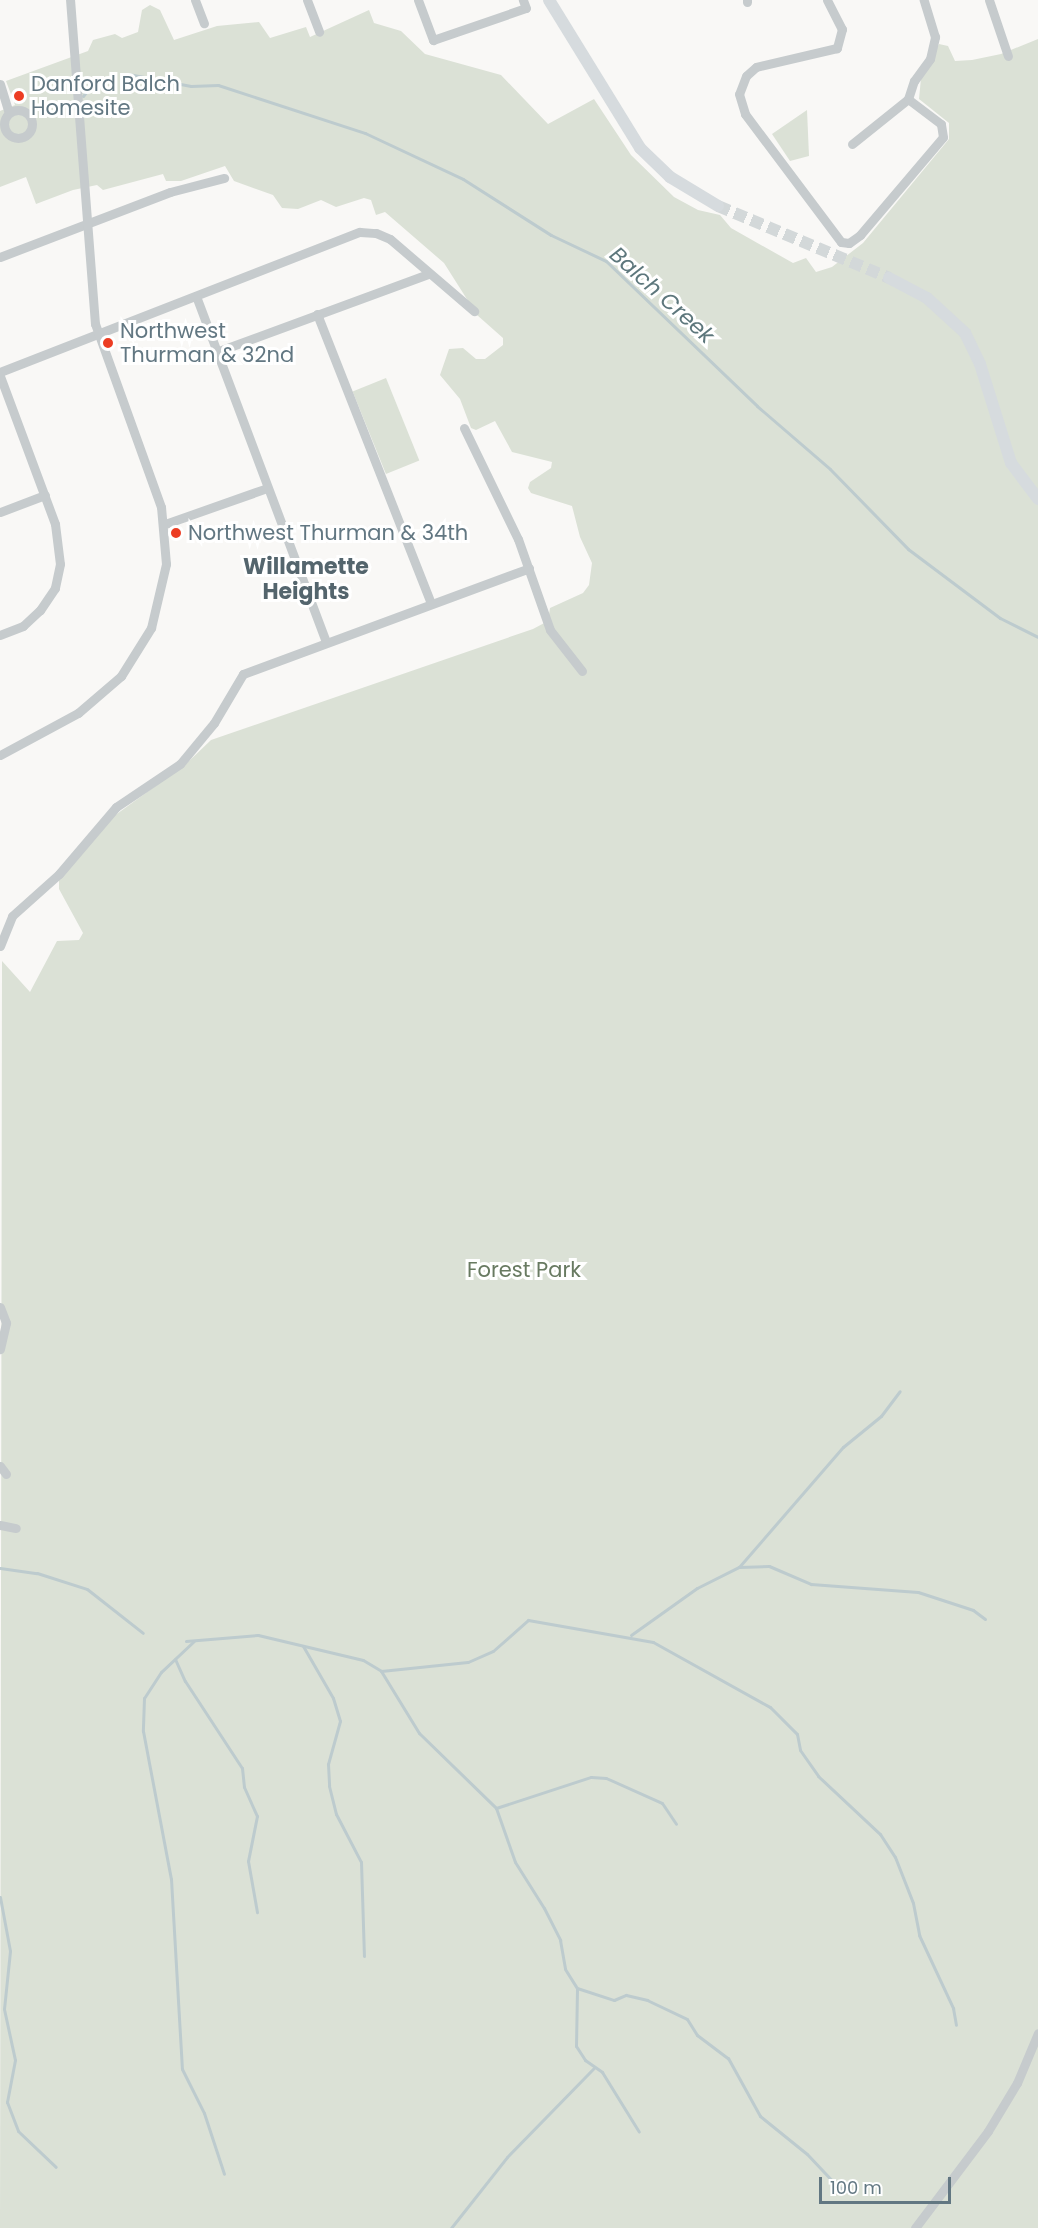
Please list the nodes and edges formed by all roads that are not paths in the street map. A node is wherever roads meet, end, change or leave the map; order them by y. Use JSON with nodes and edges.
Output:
{"nodes":[{"id":1,"x":70,"y":0,"type":"edge"},
{"id":2,"x":195,"y":0,"type":"edge"},
{"id":3,"x":307,"y":0,"type":"edge"},
{"id":4,"x":418,"y":0,"type":"edge"},
{"id":5,"x":549,"y":0,"type":"edge"},
{"id":6,"x":826,"y":0,"type":"edge"},
{"id":7,"x":924,"y":0,"type":"edge"},
{"id":8,"x":989,"y":0,"type":"edge"},
{"id":9,"x":525,"y":4,"type":"edge"},
{"id":10,"x":204,"y":23,"type":"dead end"},
{"id":11,"x":319,"y":32,"type":"dead end"},
{"id":12,"x":1008,"y":57,"type":"dead end"},
{"id":13,"x":2,"y":89,"type":"edge"},
{"id":14,"x":908,"y":99,"type":"junction"},
{"id":15,"x":9,"y":113,"type":"dead end"},
{"id":16,"x":852,"y":144,"type":"dead end"},
{"id":17,"x":224,"y":178,"type":"dead end"},
{"id":18,"x":718,"y":206,"type":"tunnel mouth"},
{"id":19,"x":88,"y":226,"type":"junction"},
{"id":20,"x":0,"y":257,"type":"edge"},
{"id":21,"x":428,"y":274,"type":"junction"},
{"id":22,"x":889,"y":278,"type":"tunnel mouth"},
{"id":23,"x":195,"y":296,"type":"junction"},
{"id":24,"x":474,"y":311,"type":"dead end"},
{"id":25,"x":317,"y":314,"type":"junction"},
{"id":26,"x":98,"y":333,"type":"junction"},
{"id":27,"x":216,"y":352,"type":"junction"},
{"id":28,"x":0,"y":374,"type":"edge"},
{"id":29,"x":464,"y":428,"type":"dead end"},
{"id":30,"x":267,"y":488,"type":"junction"},
{"id":31,"x":45,"y":495,"type":"junction"},
{"id":32,"x":1038,"y":499,"type":"edge"},
{"id":33,"x":0,"y":512,"type":"edge"},
{"id":34,"x":165,"y":524,"type":"junction"},
{"id":35,"x":529,"y":568,"type":"junction"},
{"id":36,"x":431,"y":603,"type":"junction"},
{"id":37,"x":0,"y":636,"type":"edge"},
{"id":38,"x":326,"y":642,"type":"junction"},
{"id":39,"x":582,"y":671,"type":"dead end"},
{"id":40,"x":0,"y":755,"type":"edge"},
{"id":41,"x":0,"y":946,"type":"edge"},
{"id":42,"x":0,"y":1307,"type":"edge"},
{"id":43,"x":0,"y":1349,"type":"edge"},
{"id":44,"x":0,"y":1525,"type":"edge"},
{"id":45,"x":16,"y":1528,"type":"dead end"},
{"id":46,"x":1038,"y":2033,"type":"edge"},
{"id":47,"x":915,"y":2228,"type":"edge"}],
"edges":[{"from":1,"to":19,"type":"street"},
{"from":2,"to":10,"type":"street"},
{"from":3,"to":11,"type":"street"},
{"from":4,"to":9,"type":"street"},
{"from":5,"to":18,"type":"main road"},
{"from":6,"to":14,"type":"street"},
{"from":7,"to":14,"type":"street"},
{"from":8,"to":12,"type":"street"},
{"from":13,"to":15,"type":"street"},
{"from":14,"to":16,"type":"street"},
{"from":17,"to":19,"type":"street"},
{"from":19,"to":20,"type":"street"},
{"from":19,"to":26,"type":"street"},
{"from":21,"to":23,"type":"street"},
{"from":21,"to":24,"type":"street"},
{"from":21,"to":25,"type":"street"},
{"from":22,"to":32,"type":"main road"},
{"from":23,"to":26,"type":"street"},
{"from":23,"to":27,"type":"street"},
{"from":25,"to":27,"type":"street"},
{"from":25,"to":36,"type":"street"},
{"from":26,"to":28,"type":"street"},
{"from":26,"to":34,"type":"street"},
{"from":27,"to":30,"type":"street"},
{"from":28,"to":31,"type":"street"},
{"from":29,"to":35,"type":"street"},
{"from":30,"to":34,"type":"street"},
{"from":30,"to":38,"type":"street"},
{"from":31,"to":33,"type":"street"},
{"from":31,"to":37,"type":"street"},
{"from":34,"to":40,"type":"street"},
{"from":35,"to":36,"type":"street"},
{"from":35,"to":39,"type":"street"},
{"from":36,"to":38,"type":"street"},
{"from":38,"to":41,"type":"street"},
{"from":42,"to":43,"type":"street"},
{"from":44,"to":45,"type":"street"},
{"from":46,"to":47,"type":"street"}]}
